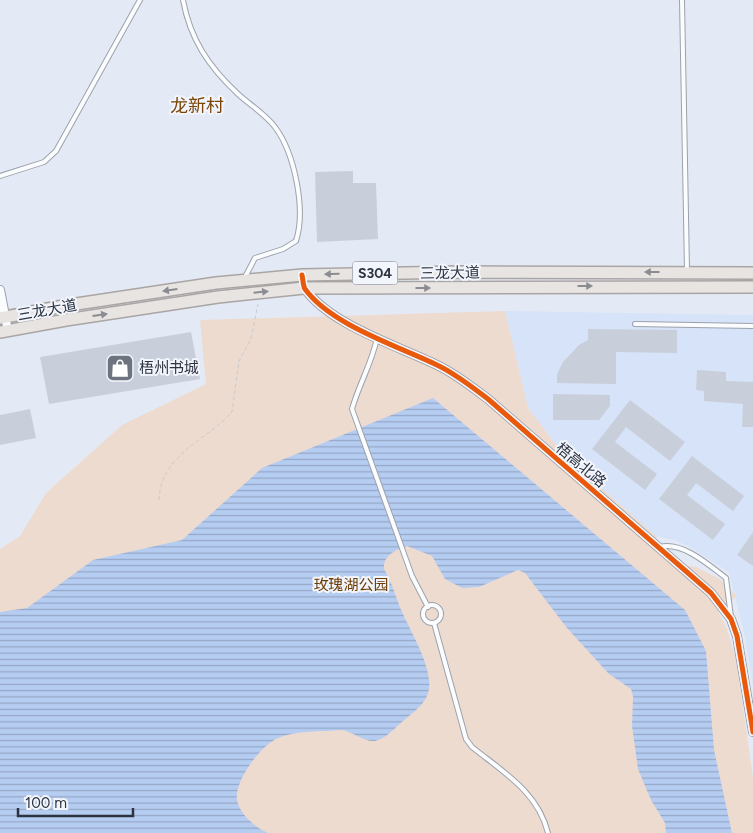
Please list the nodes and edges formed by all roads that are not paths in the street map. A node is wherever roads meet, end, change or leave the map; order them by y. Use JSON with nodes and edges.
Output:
{"nodes":[{"id":1,"x":140,"y":0,"type":"edge"},
{"id":2,"x":183,"y":0,"type":"edge"},
{"id":3,"x":682,"y":0,"type":"edge"},
{"id":4,"x":0,"y":176,"type":"edge"},
{"id":5,"x":687,"y":272,"type":"junction"},
{"id":6,"x":753,"y":273,"type":"edge"},
{"id":7,"x":302,"y":275,"type":"junction"},
{"id":8,"x":243,"y":281,"type":"junction"},
{"id":9,"x":753,"y":287,"type":"edge"},
{"id":10,"x":304,"y":288,"type":"junction"},
{"id":11,"x":0,"y":290,"type":"edge"},
{"id":12,"x":3,"y":318,"type":"edge"},
{"id":13,"x":635,"y":324,"type":"dead end"},
{"id":14,"x":753,"y":326,"type":"edge"},
{"id":15,"x":4,"y":331,"type":"edge"},
{"id":16,"x":377,"y":338,"type":"junction"},
{"id":17,"x":660,"y":547,"type":"junction"},
{"id":18,"x":428,"y":606,"type":"junction"},
{"id":19,"x":731,"y":619,"type":"junction"},
{"id":20,"x":434,"y":623,"type":"junction"},
{"id":21,"x":753,"y":732,"type":"edge"},
{"id":22,"x":548,"y":833,"type":"edge"}],
"edges":[{"from":1,"to":4,"type":"lane"},
{"from":2,"to":8,"type":"lane"},
{"from":3,"to":5,"type":"lane"},
{"from":5,"to":6,"type":"main road","name":"三龙大道","number":"S304"},
{"from":5,"to":7,"type":"main road","name":"三龙大道","number":"S304","one_way":true},
{"from":7,"to":8,"type":"main road","name":"三龙大道","number":"S304"},
{"from":7,"to":10,"type":"street"},
{"from":8,"to":12,"type":"main road","name":"三龙大道","number":"S304","one_way":true},
{"from":10,"to":9,"type":"main road","name":"三龙大道","number":"S304","one_way":true},
{"from":15,"to":10,"type":"main road","name":"三龙大道","number":"S304","one_way":true},
{"from":10,"to":16,"type":"street","name":"梧高北路"},
{"from":11,"to":12,"type":"street"},
{"from":12,"to":15,"type":"street"},
{"from":13,"to":14,"type":"lane"},
{"from":16,"to":17,"type":"street","name":"梧高北路"},
{"from":16,"to":18,"type":"lane"},
{"from":17,"to":19,"type":"street","name":"梧高北路"},
{"from":17,"to":19,"type":"lane"},
{"from":18,"to":20,"type":"lane"},
{"from":18,"to":20,"type":"lane"},
{"from":19,"to":21,"type":"street","name":"梧高北路"},
{"from":20,"to":22,"type":"lane"}]}
